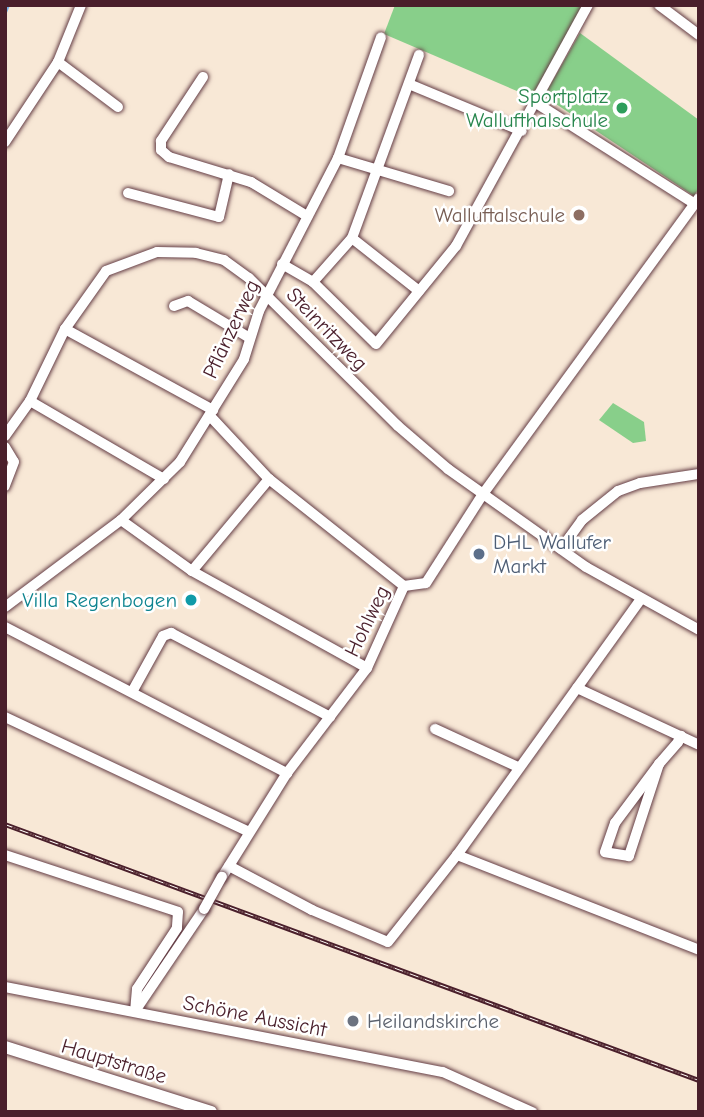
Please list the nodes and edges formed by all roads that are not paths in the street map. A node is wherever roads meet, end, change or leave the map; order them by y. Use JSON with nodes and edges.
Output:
{"nodes":[{"id":1,"x":81,"y":5,"type":"edge"},
{"id":2,"x":588,"y":5,"type":"edge"},
{"id":3,"x":659,"y":5,"type":"edge"},
{"id":4,"x":699,"y":35,"type":"edge"},
{"id":5,"x":381,"y":37,"type":"dead end"},
{"id":6,"x":419,"y":55,"type":"dead end"},
{"id":7,"x":58,"y":62,"type":"junction"},
{"id":8,"x":203,"y":77,"type":"dead end"},
{"id":9,"x":409,"y":84,"type":"junction"},
{"id":10,"x":536,"y":103,"type":"junction"},
{"id":11,"x":118,"y":107,"type":"dead end"},
{"id":12,"x":522,"y":131,"type":"junction"},
{"id":13,"x":5,"y":142,"type":"edge"},
{"id":14,"x":338,"y":158,"type":"junction"},
{"id":15,"x":379,"y":172,"type":"junction"},
{"id":16,"x":229,"y":174,"type":"junction"},
{"id":17,"x":449,"y":191,"type":"dead end"},
{"id":18,"x":128,"y":193,"type":"dead end"},
{"id":19,"x":697,"y":201,"type":"edge"},
{"id":20,"x":307,"y":216,"type":"junction"},
{"id":21,"x":352,"y":237,"type":"junction"},
{"id":22,"x":282,"y":264,"type":"junction"},
{"id":23,"x":313,"y":282,"type":"junction"},
{"id":24,"x":419,"y":291,"type":"junction"},
{"id":25,"x":268,"y":296,"type":"junction"},
{"id":26,"x":174,"y":306,"type":"dead end"},
{"id":27,"x":65,"y":329,"type":"junction"},
{"id":28,"x":248,"y":337,"type":"junction"},
{"id":29,"x":30,"y":401,"type":"junction"},
{"id":30,"x":212,"y":413,"type":"junction"},
{"id":31,"x":5,"y":436,"type":"edge"},
{"id":32,"x":5,"y":447,"type":"edge"},
{"id":33,"x":699,"y":474,"type":"edge"},
{"id":34,"x":164,"y":479,"type":"junction"},
{"id":35,"x":269,"y":479,"type":"junction"},
{"id":36,"x":5,"y":486,"type":"edge"},
{"id":37,"x":483,"y":495,"type":"junction"},
{"id":38,"x":121,"y":520,"type":"junction"},
{"id":39,"x":561,"y":549,"type":"junction"},
{"id":40,"x":192,"y":571,"type":"junction"},
{"id":41,"x":404,"y":586,"type":"junction"},
{"id":42,"x":640,"y":600,"type":"junction"},
{"id":43,"x":5,"y":607,"type":"edge"},
{"id":44,"x":5,"y":627,"type":"edge"},
{"id":45,"x":699,"y":630,"type":"edge"},
{"id":46,"x":367,"y":668,"type":"junction"},
{"id":47,"x":577,"y":688,"type":"junction"},
{"id":48,"x":132,"y":692,"type":"junction"},
{"id":49,"x":5,"y":717,"type":"edge"},
{"id":50,"x":330,"y":717,"type":"junction"},
{"id":51,"x":435,"y":729,"type":"dead end"},
{"id":52,"x":681,"y":737,"type":"junction"},
{"id":53,"x":699,"y":745,"type":"edge"},
{"id":54,"x":659,"y":764,"type":"junction"},
{"id":55,"x":518,"y":766,"type":"junction"},
{"id":56,"x":287,"y":773,"type":"junction"},
{"id":57,"x":249,"y":832,"type":"junction"},
{"id":58,"x":5,"y":855,"type":"edge"},
{"id":59,"x":457,"y":855,"type":"junction"},
{"id":60,"x":229,"y":866,"type":"junction"},
{"id":61,"x":699,"y":950,"type":"edge"},
{"id":62,"x":5,"y":987,"type":"edge"},
{"id":63,"x":135,"y":1011,"type":"junction"},
{"id":64,"x":5,"y":1047,"type":"edge"},
{"id":65,"x":211,"y":1112,"type":"edge"},
{"id":66,"x":532,"y":1112,"type":"edge"}],
"edges":[{"from":1,"to":7,"type":"street"},
{"from":2,"to":10,"type":"street"},
{"from":3,"to":4,"type":"street"},
{"from":5,"to":14,"type":"street","name":"Pflänzerweg"},
{"from":6,"to":9,"type":"street"},
{"from":7,"to":11,"type":"street"},
{"from":7,"to":13,"type":"street"},
{"from":8,"to":16,"type":"street"},
{"from":9,"to":12,"type":"street"},
{"from":9,"to":15,"type":"street"},
{"from":10,"to":12,"type":"street"},
{"from":10,"to":19,"type":"street"},
{"from":12,"to":24,"type":"street"},
{"from":14,"to":15,"type":"street"},
{"from":14,"to":20,"type":"street","name":"Pflänzerweg"},
{"from":15,"to":17,"type":"street"},
{"from":15,"to":21,"type":"street"},
{"from":16,"to":18,"type":"street"},
{"from":16,"to":20,"type":"street"},
{"from":19,"to":37,"type":"street","name":"Hohlweg"},
{"from":20,"to":22,"type":"street","name":"Pflänzerweg"},
{"from":21,"to":23,"type":"street"},
{"from":21,"to":24,"type":"street"},
{"from":22,"to":23,"type":"street"},
{"from":22,"to":25,"type":"street","name":"Pflänzerweg"},
{"from":23,"to":24,"type":"street"},
{"from":25,"to":27,"type":"street","name":"Steinritzweg"},
{"from":25,"to":28,"type":"street","name":"Pflänzerweg"},
{"from":25,"to":37,"type":"street","name":"Steinritzweg"},
{"from":26,"to":28,"type":"street"},
{"from":27,"to":29,"type":"street","name":"Steinritzweg"},
{"from":27,"to":30,"type":"street"},
{"from":28,"to":30,"type":"street","name":"Pflänzerweg"},
{"from":29,"to":31,"type":"street","name":"Steinritzweg"},
{"from":29,"to":34,"type":"street"},
{"from":30,"to":34,"type":"street","name":"Pflänzerweg"},
{"from":30,"to":35,"type":"street"},
{"from":32,"to":36,"type":"street"},
{"from":33,"to":39,"type":"street"},
{"from":34,"to":38,"type":"street","name":"Pflänzerweg"},
{"from":35,"to":40,"type":"street"},
{"from":35,"to":41,"type":"street"},
{"from":37,"to":39,"type":"street","name":"Steinritzweg"},
{"from":37,"to":41,"type":"street","name":"Hohlweg"},
{"from":38,"to":40,"type":"street"},
{"from":38,"to":43,"type":"street","name":"Pflänzerweg"},
{"from":39,"to":42,"type":"street","name":"Steinritzweg"},
{"from":40,"to":46,"type":"street"},
{"from":41,"to":46,"type":"street","name":"Hohlweg"},
{"from":42,"to":45,"type":"street","name":"Steinritzweg"},
{"from":42,"to":47,"type":"street"},
{"from":44,"to":48,"type":"street"},
{"from":46,"to":50,"type":"street","name":"Hohlweg"},
{"from":47,"to":52,"type":"street"},
{"from":47,"to":55,"type":"street"},
{"from":48,"to":50,"type":"street"},
{"from":48,"to":56,"type":"street"},
{"from":49,"to":57,"type":"street"},
{"from":50,"to":56,"type":"street","name":"Hohlweg"},
{"from":51,"to":55,"type":"street"},
{"from":52,"to":53,"type":"street"},
{"from":52,"to":54,"type":"street"},
{"from":54,"to":54,"type":"street"},
{"from":55,"to":59,"type":"street"},
{"from":56,"to":57,"type":"street","name":"Hohlweg"},
{"from":57,"to":60,"type":"street","name":"Hohlweg"},
{"from":58,"to":63,"type":"street"},
{"from":59,"to":60,"type":"street"},
{"from":59,"to":61,"type":"street"},
{"from":60,"to":63,"type":"street","name":"Hohlweg","bridge":true},
{"from":62,"to":63,"type":"street","name":"Schöne Aussicht"},
{"from":63,"to":66,"type":"street","name":"Schöne Aussicht"},
{"from":64,"to":65,"type":"street","name":"Hauptstraße"}]}
